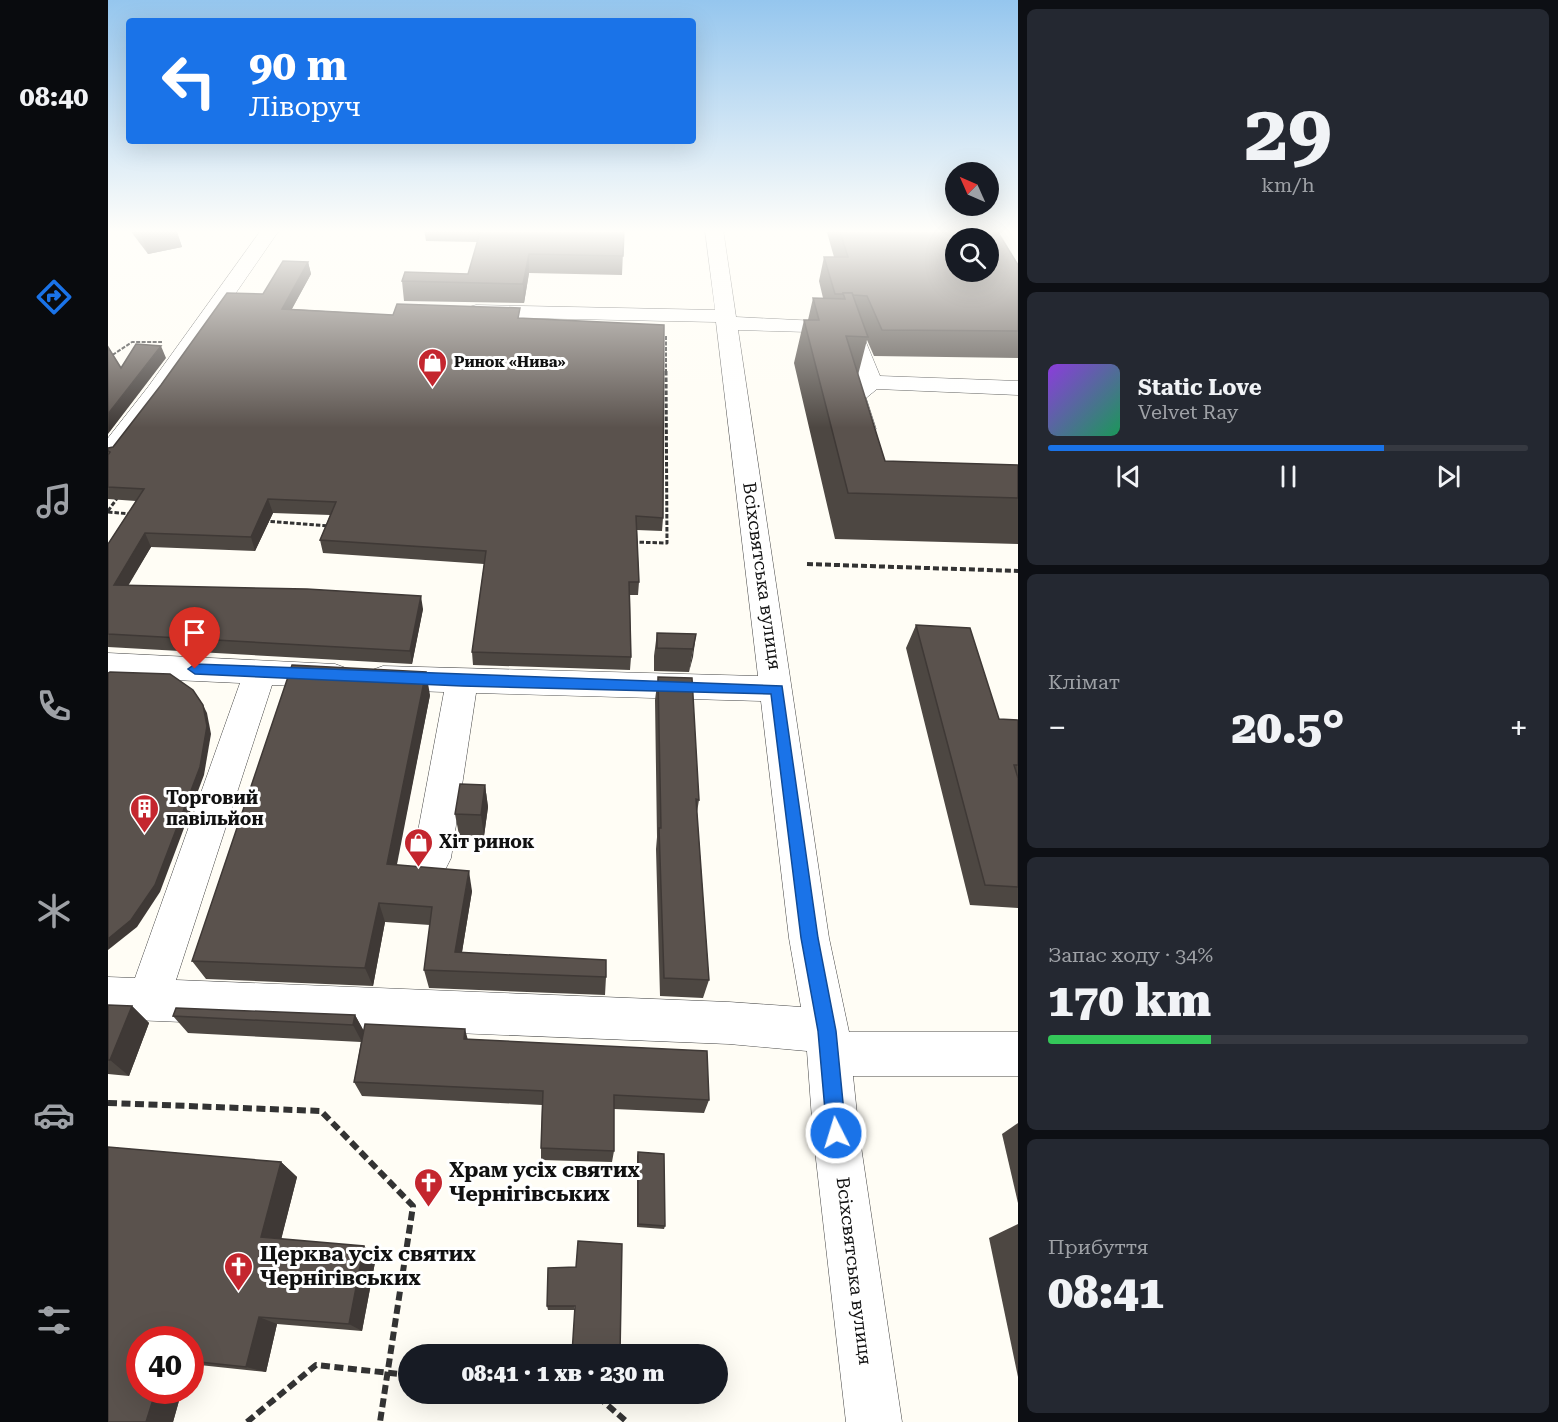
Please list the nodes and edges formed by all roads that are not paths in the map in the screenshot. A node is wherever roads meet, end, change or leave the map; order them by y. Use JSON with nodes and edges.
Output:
{"nodes":[{"id":1,"x":224,"y":295,"type":"edge"},
{"id":2,"x":723,"y":295,"type":"edge"},
{"id":3,"x":451,"y":310,"type":"edge"},
{"id":4,"x":726,"y":319,"type":"junction"},
{"id":5,"x":871,"y":382,"type":"junction"},
{"id":6,"x":1018,"y":388,"type":"edge"},
{"id":7,"x":871,"y":451,"type":"edge"},
{"id":8,"x":108,"y":454,"type":"edge"},
{"id":9,"x":108,"y":665,"type":"edge"},
{"id":10,"x":260,"y":672,"type":"junction"},
{"id":11,"x":462,"y":681,"type":"junction"},
{"id":12,"x":777,"y":689,"type":"junction"},
{"id":13,"x":432,"y":858,"type":"dead end"},
{"id":14,"x":128,"y":999,"type":"edge"},
{"id":15,"x":828,"y":1043,"type":"junction"},
{"id":16,"x":1018,"y":1054,"type":"edge"},
{"id":17,"x":874,"y":1422,"type":"edge"}],
"edges":[{"from":1,"to":8,"type":"street"},
{"from":2,"to":4,"type":"street","name":"Всіхсвятська вулиця"},
{"from":3,"to":4,"type":"street"},
{"from":4,"to":5,"type":"street"},
{"from":4,"to":12,"type":"street","name":"Всіхсвятська вулиця"},
{"from":5,"to":6,"type":"street"},
{"from":5,"to":7,"type":"street"},
{"from":9,"to":10,"type":"street"},
{"from":10,"to":11,"type":"street"},
{"from":10,"to":14,"type":"street"},
{"from":11,"to":12,"type":"street"},
{"from":11,"to":13,"type":"street"},
{"from":12,"to":15,"type":"street","name":"Всіхсвятська вулиця"},
{"from":14,"to":15,"type":"street"},
{"from":15,"to":16,"type":"street"},
{"from":15,"to":17,"type":"street","name":"Всіхсвятська вулиця"}]}
